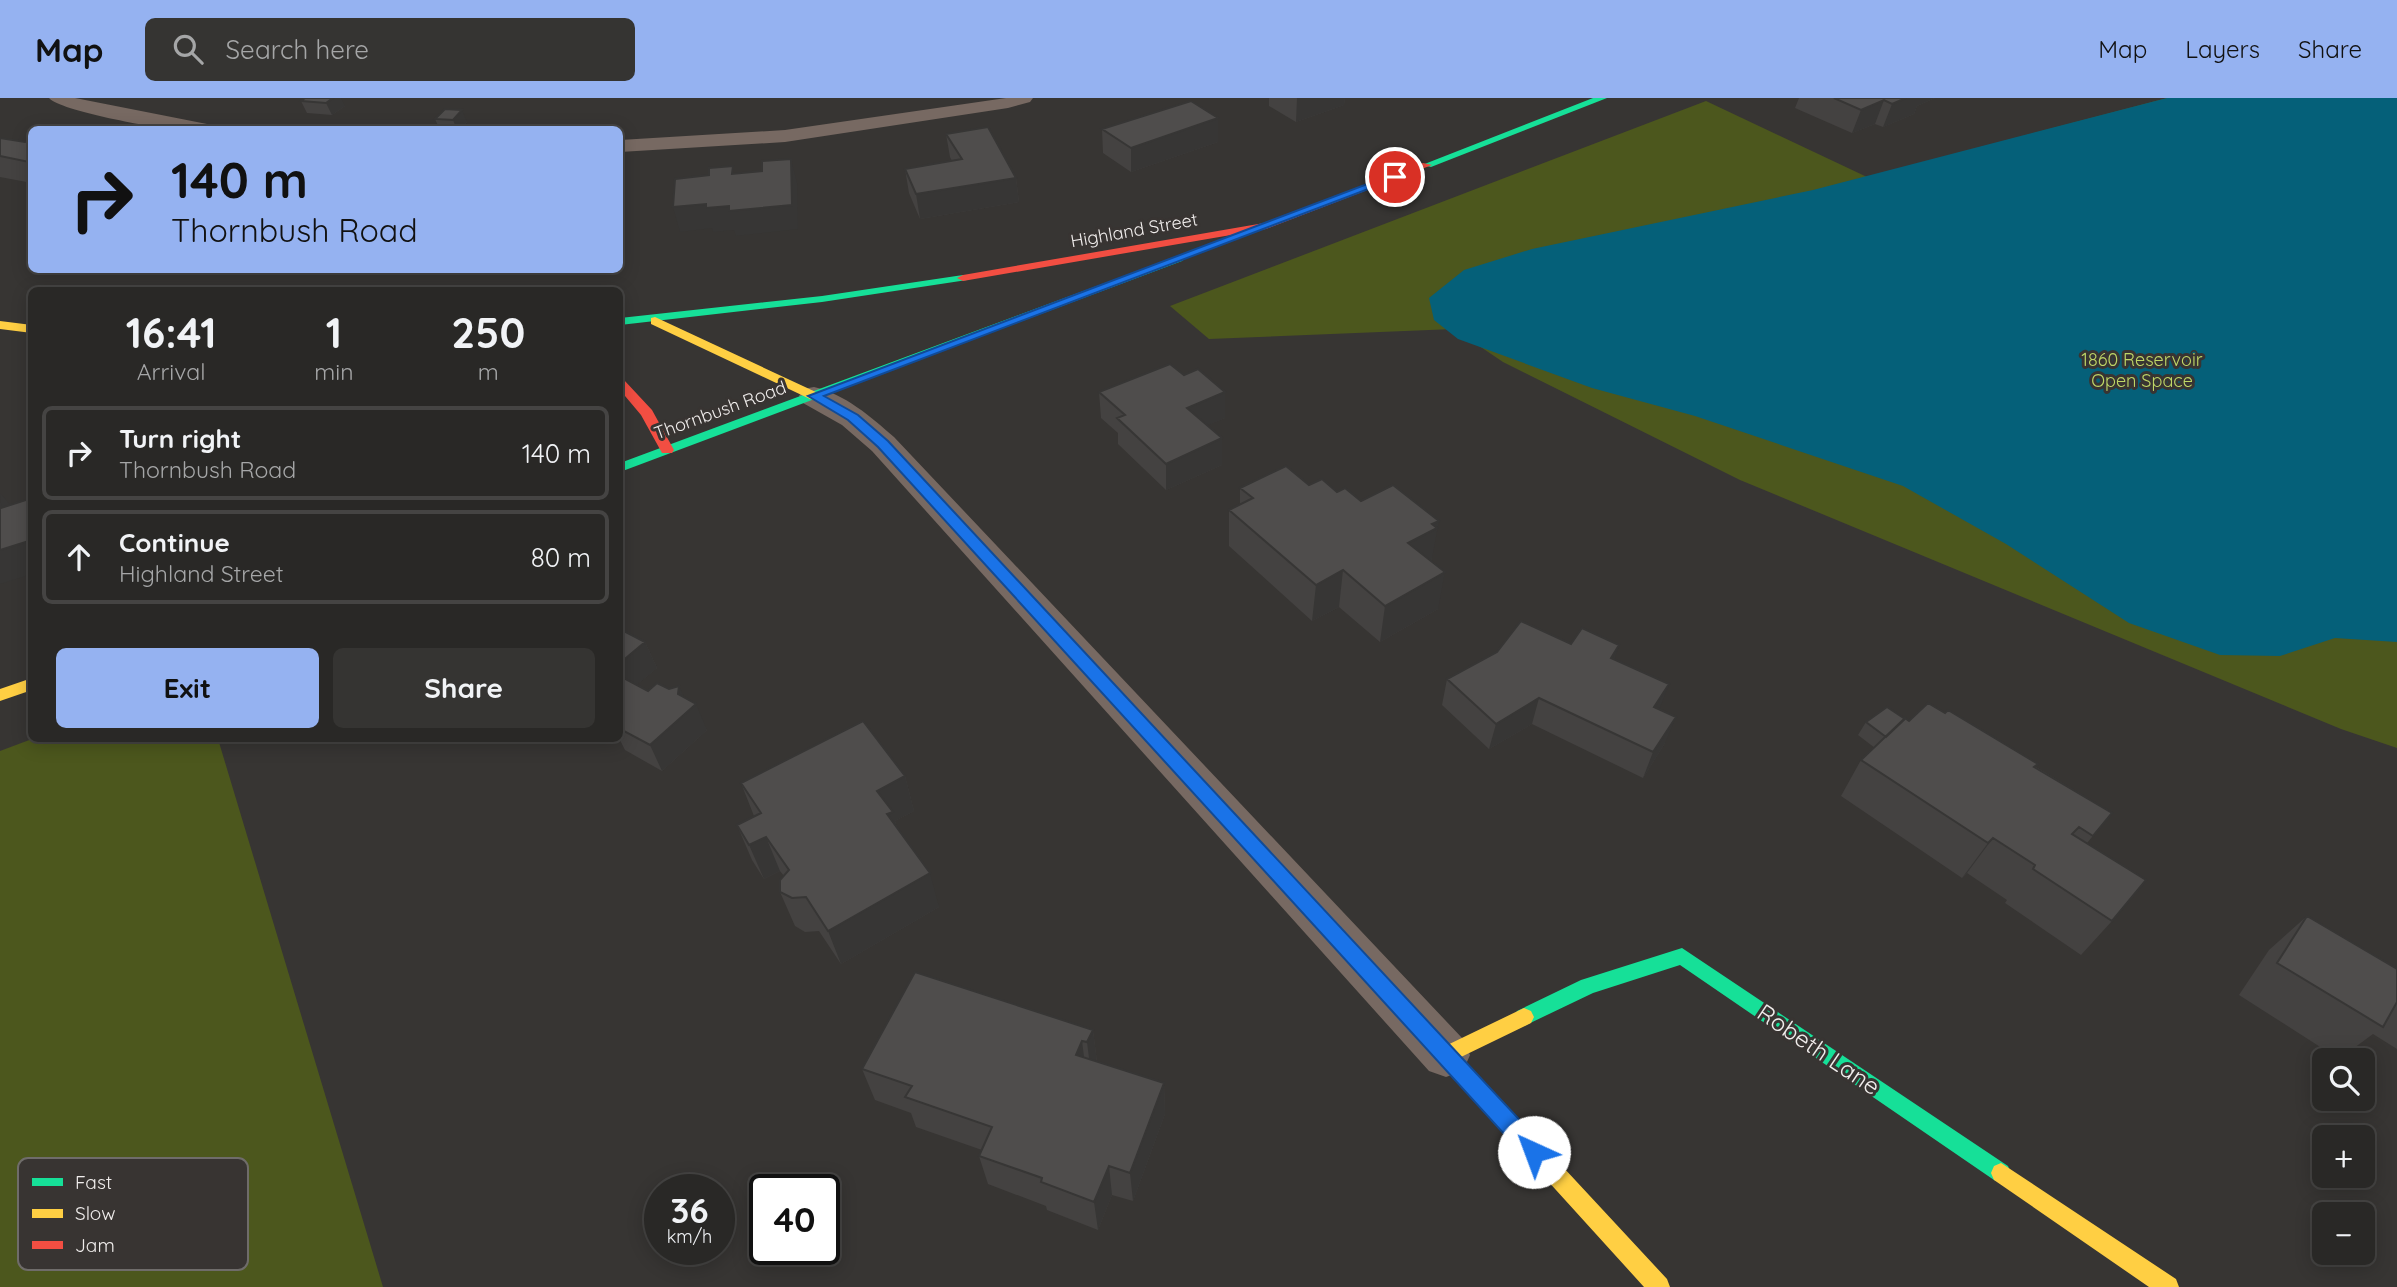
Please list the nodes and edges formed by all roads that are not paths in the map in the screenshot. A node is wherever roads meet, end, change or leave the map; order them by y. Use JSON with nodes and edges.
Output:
{"nodes":[{"id":1,"x":58,"y":98,"type":"edge"},
{"id":2,"x":1024,"y":98,"type":"edge"},
{"id":3,"x":1602,"y":98,"type":"edge"},
{"id":4,"x":185,"y":126,"type":"edge"},
{"id":5,"x":623,"y":146,"type":"edge"},
{"id":6,"x":1266,"y":226,"type":"junction"},
{"id":7,"x":652,"y":320,"type":"junction"},
{"id":8,"x":623,"y":322,"type":"edge"},
{"id":9,"x":0,"y":325,"type":"edge"},
{"id":10,"x":28,"y":328,"type":"edge"},
{"id":11,"x":623,"y":386,"type":"edge"},
{"id":12,"x":814,"y":396,"type":"junction"},
{"id":13,"x":667,"y":450,"type":"junction"},
{"id":14,"x":623,"y":467,"type":"edge"},
{"id":15,"x":28,"y":685,"type":"edge"},
{"id":16,"x":0,"y":695,"type":"edge"},
{"id":17,"x":1446,"y":1055,"type":"junction"},
{"id":18,"x":1659,"y":1287,"type":"edge"},
{"id":19,"x":2168,"y":1287,"type":"edge"}],
"edges":[{"from":1,"to":4,"type":"lane"},
{"from":2,"to":5,"type":"lane"},
{"from":3,"to":6,"type":"street","name":"Highland Street"},
{"from":6,"to":7,"type":"street","name":"Highland Street"},
{"from":6,"to":12,"type":"street","name":"Thornbush Road"},
{"from":7,"to":8,"type":"street","name":"Highland Street"},
{"from":7,"to":12,"type":"street","name":"Highland Street"},
{"from":9,"to":10,"type":"street"},
{"from":11,"to":13,"type":"street"},
{"from":12,"to":13,"type":"street","name":"Thornbush Road"},
{"from":12,"to":17,"type":"street"},
{"from":13,"to":14,"type":"street","name":"Thornbush Road"},
{"from":15,"to":16,"type":"street"},
{"from":17,"to":18,"type":"street"},
{"from":17,"to":19,"type":"street","name":"Robeth Lane"}]}
